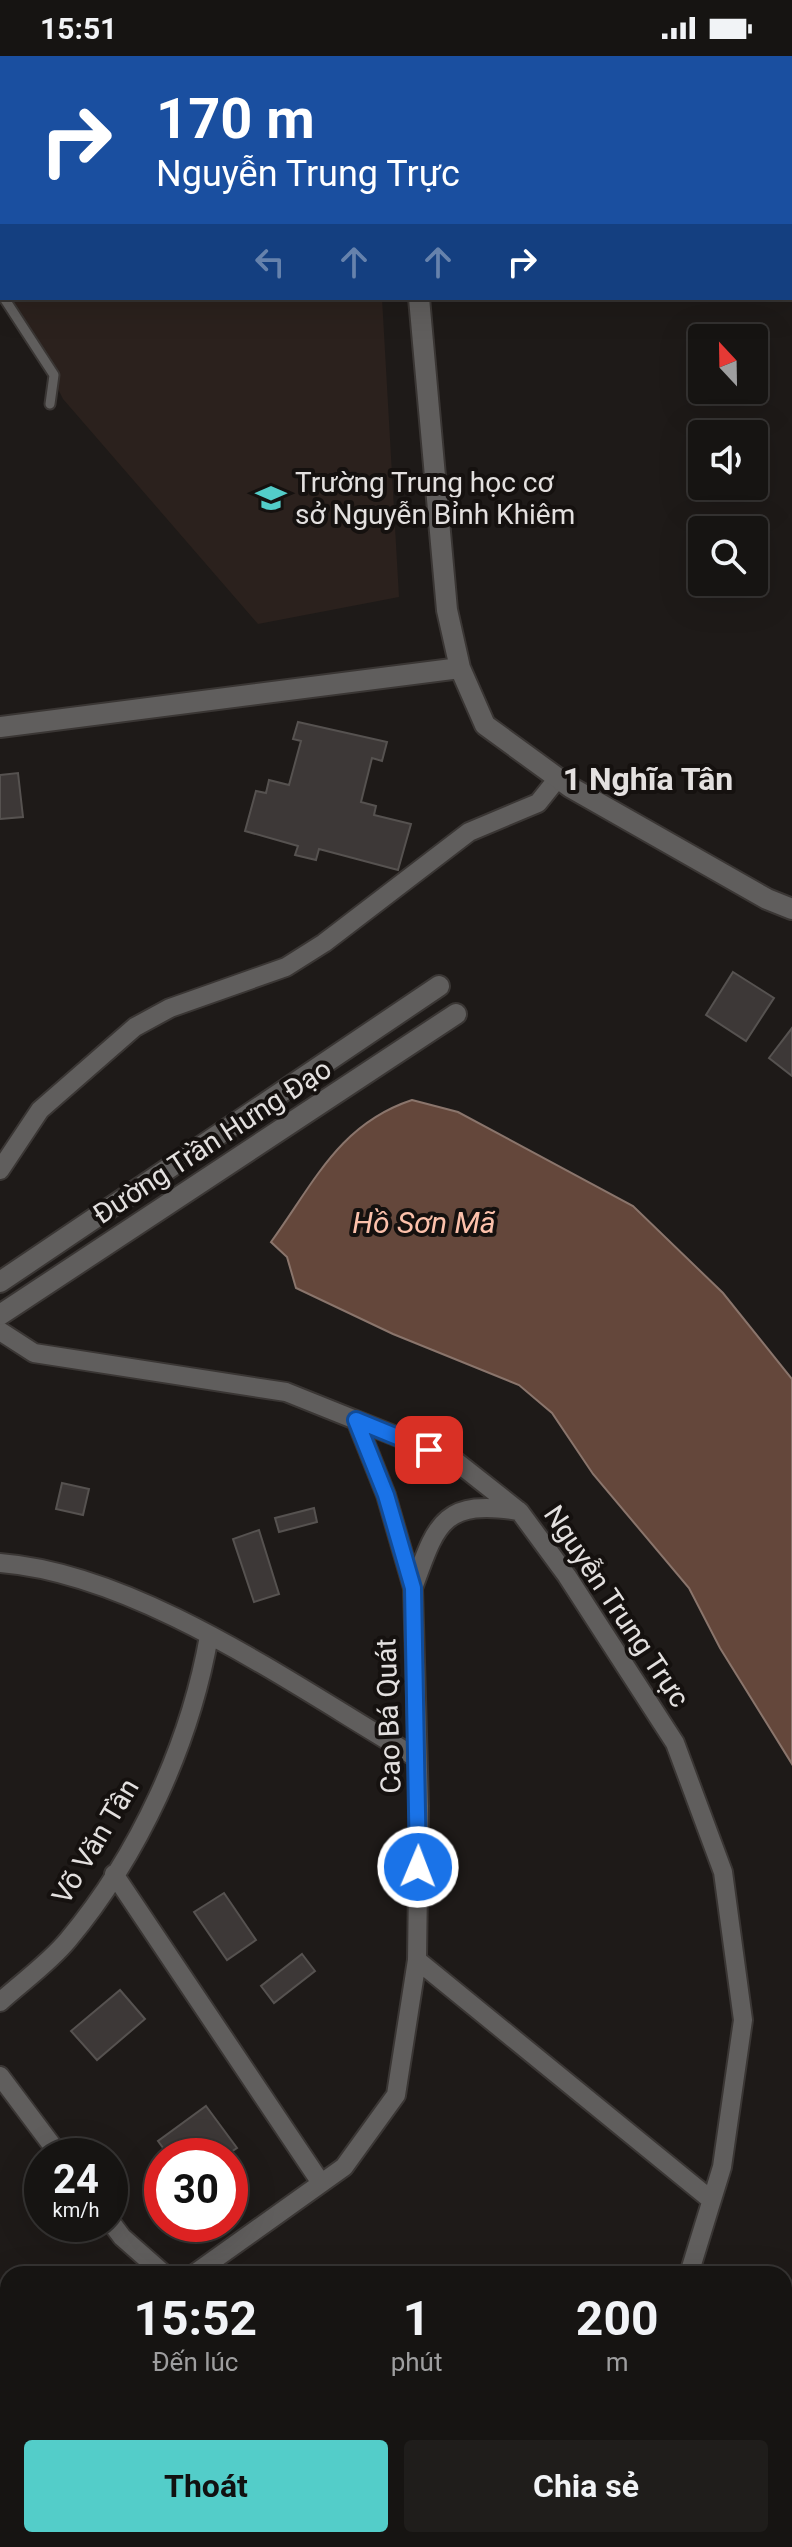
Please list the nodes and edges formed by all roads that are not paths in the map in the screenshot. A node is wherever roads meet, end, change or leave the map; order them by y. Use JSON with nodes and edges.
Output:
{"nodes":[{"id":1,"x":5,"y":300,"type":"edge"},
{"id":2,"x":419,"y":300,"type":"edge"},
{"id":3,"x":50,"y":404,"type":"dead end"},
{"id":4,"x":460,"y":668,"type":"junction"},
{"id":5,"x":0,"y":727,"type":"edge"},
{"id":6,"x":558,"y":778,"type":"junction"},
{"id":7,"x":792,"y":909,"type":"edge"},
{"id":8,"x":439,"y":986,"type":"dead end"},
{"id":9,"x":456,"y":1014,"type":"dead end"},
{"id":10,"x":260,"y":1107,"type":"junction"},
{"id":11,"x":277,"y":1132,"type":"junction"},
{"id":12,"x":0,"y":1170,"type":"edge"},
{"id":13,"x":0,"y":1282,"type":"edge"},
{"id":14,"x":0,"y":1315,"type":"edge"},
{"id":15,"x":0,"y":1331,"type":"edge"},
{"id":16,"x":356,"y":1420,"type":"junction"},
{"id":17,"x":520,"y":1512,"type":"junction"},
{"id":18,"x":0,"y":1563,"type":"edge"},
{"id":19,"x":413,"y":1588,"type":"junction"},
{"id":20,"x":209,"y":1636,"type":"junction"},
{"id":21,"x":417,"y":1758,"type":"junction"},
{"id":22,"x":114,"y":1874,"type":"junction"},
{"id":23,"x":417,"y":1960,"type":"junction"},
{"id":24,"x":0,"y":2002,"type":"edge"},
{"id":25,"x":0,"y":2076,"type":"edge"},
{"id":26,"x":46,"y":2138,"type":"edge"},
{"id":27,"x":321,"y":2183,"type":"junction"},
{"id":28,"x":710,"y":2199,"type":"junction"},
{"id":29,"x":128,"y":2242,"type":"edge"},
{"id":30,"x":155,"y":2266,"type":"edge"},
{"id":31,"x":205,"y":2266,"type":"edge"},
{"id":32,"x":691,"y":2266,"type":"edge"}],
"edges":[{"from":1,"to":3,"type":"lane"},
{"from":2,"to":4,"type":"street"},
{"from":4,"to":5,"type":"street"},
{"from":4,"to":6,"type":"street"},
{"from":6,"to":7,"type":"street"},
{"from":6,"to":12,"type":"street"},
{"from":8,"to":10,"type":"street","name":"Đường Trần Hưng Đạo"},
{"from":9,"to":11,"type":"street","name":"Đường Trần Hưng Đạo"},
{"from":10,"to":11,"type":"street"},
{"from":10,"to":13,"type":"street","name":"Đường Trần Hưng Đạo"},
{"from":11,"to":14,"type":"street","name":"Đường Trần Hưng Đạo"},
{"from":15,"to":16,"type":"street","name":"Nguyễn Trung Trực"},
{"from":16,"to":17,"type":"street","name":"Nguyễn Trung Trực"},
{"from":16,"to":19,"type":"street","name":"Cao Bá Quát"},
{"from":17,"to":19,"type":"street","name":"Cao Bá Quát"},
{"from":17,"to":28,"type":"street","name":"Nguyễn Trung Trực"},
{"from":18,"to":20,"type":"street"},
{"from":19,"to":21,"type":"street","name":"Cao Bá Quát"},
{"from":20,"to":21,"type":"street"},
{"from":20,"to":22,"type":"street","name":"Võ Văn Tần"},
{"from":21,"to":23,"type":"street","name":"Cao Bá Quát"},
{"from":22,"to":24,"type":"street","name":"Võ Văn Tần"},
{"from":22,"to":27,"type":"street"},
{"from":23,"to":27,"type":"street","name":"Cao Bá Quát"},
{"from":23,"to":28,"type":"street"},
{"from":25,"to":26,"type":"street"},
{"from":27,"to":31,"type":"street","name":"Cao Bá Quát"},
{"from":28,"to":32,"type":"street","name":"Nguyễn Trung Trực"},
{"from":29,"to":30,"type":"street"}]}
